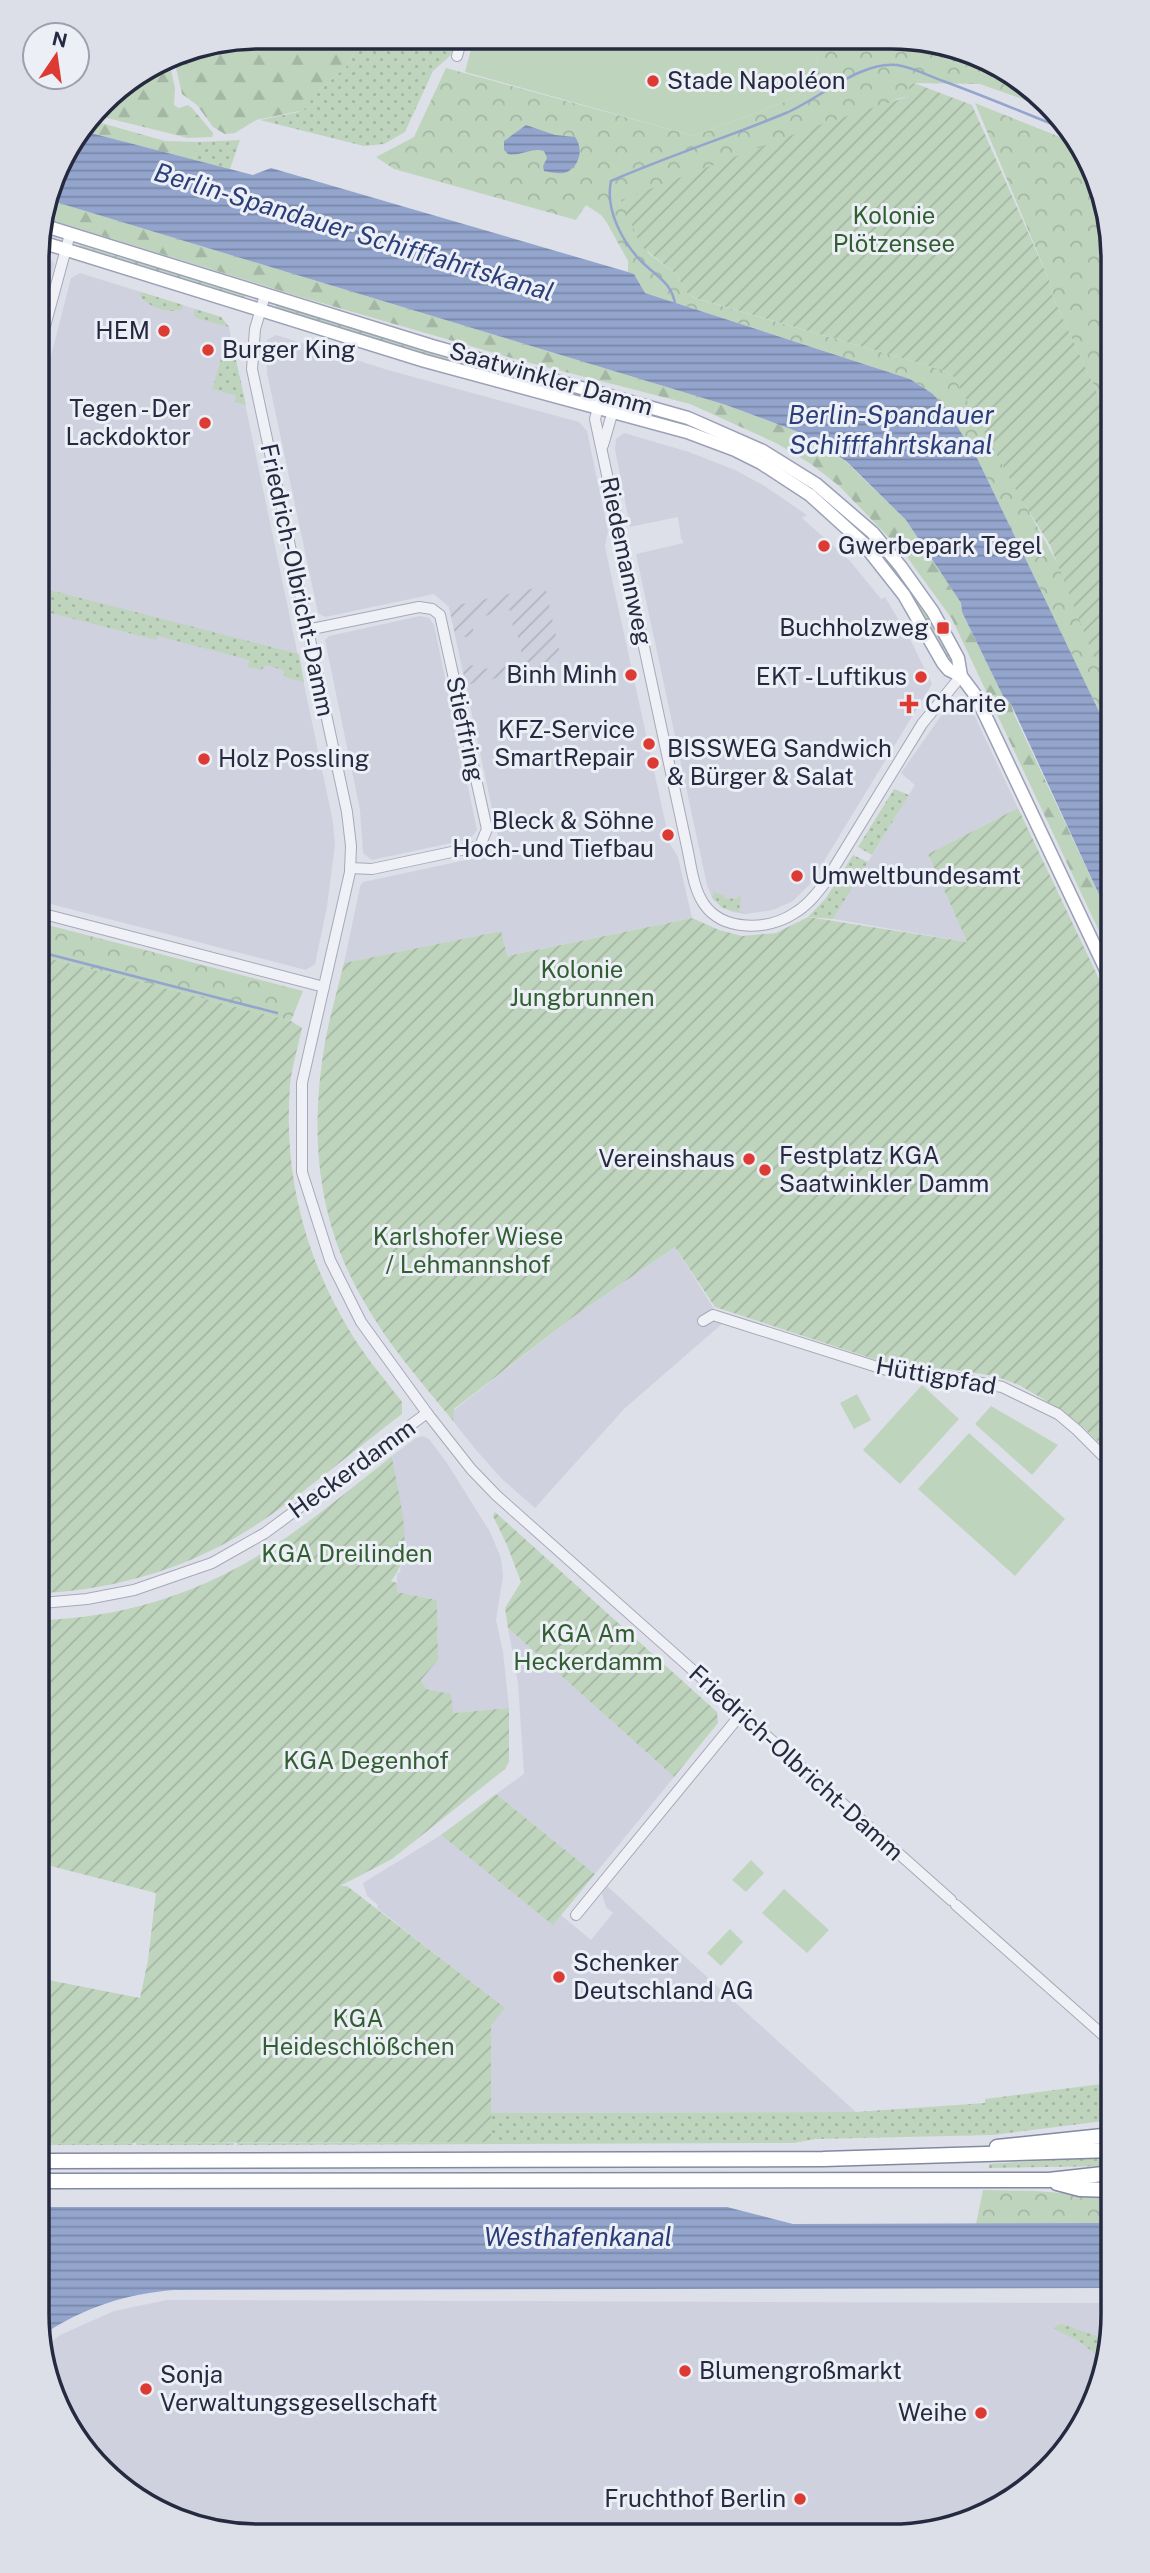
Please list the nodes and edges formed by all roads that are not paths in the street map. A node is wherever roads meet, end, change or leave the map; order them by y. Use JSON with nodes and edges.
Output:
{"nodes":[{"id":1,"x":459,"y":49,"type":"edge"},
{"id":2,"x":457,"y":56,"type":"dead end"},
{"id":3,"x":52,"y":228,"type":"edge"},
{"id":4,"x":70,"y":234,"type":"junction"},
{"id":5,"x":49,"y":245,"type":"edge"},
{"id":6,"x":65,"y":250,"type":"junction"},
{"id":7,"x":265,"y":295,"type":"junction"},
{"id":8,"x":49,"y":310,"type":"edge"},
{"id":9,"x":260,"y":311,"type":"junction"},
{"id":10,"x":602,"y":393,"type":"junction"},
{"id":11,"x":617,"y":397,"type":"junction"},
{"id":12,"x":598,"y":408,"type":"junction"},
{"id":13,"x":612,"y":412,"type":"junction"},
{"id":14,"x":602,"y":449,"type":"junction"},
{"id":15,"x":307,"y":630,"type":"junction"},
{"id":16,"x":961,"y":676,"type":"junction"},
{"id":17,"x":350,"y":868,"type":"junction"},
{"id":18,"x":49,"y":916,"type":"edge"},
{"id":19,"x":1101,"y":959,"type":"edge"},
{"id":20,"x":324,"y":987,"type":"junction"},
{"id":21,"x":703,"y":1321,"type":"dead end"},
{"id":22,"x":427,"y":1413,"type":"junction"},
{"id":23,"x":1101,"y":1454,"type":"edge"},
{"id":24,"x":49,"y":1603,"type":"edge"},
{"id":25,"x":741,"y":1714,"type":"junction"},
{"id":26,"x":576,"y":1915,"type":"dead end"},
{"id":27,"x":1101,"y":2033,"type":"edge"},
{"id":28,"x":1101,"y":2136,"type":"edge"},
{"id":29,"x":1101,"y":2150,"type":"edge"},
{"id":30,"x":966,"y":2156,"type":"junction"},
{"id":31,"x":49,"y":2161,"type":"edge"},
{"id":32,"x":1101,"y":2174,"type":"edge"},
{"id":33,"x":1049,"y":2180,"type":"junction"},
{"id":34,"x":49,"y":2181,"type":"edge"},
{"id":35,"x":1101,"y":2190,"type":"edge"}],
"edges":[{"from":1,"to":2,"type":"street"},
{"from":3,"to":4,"type":"main road","name":"Saatwinkler Damm"},
{"from":4,"to":6,"type":"street"},
{"from":4,"to":7,"type":"main road","name":"Saatwinkler Damm"},
{"from":5,"to":6,"type":"main road","name":"Saatwinkler Damm"},
{"from":6,"to":8,"type":"street"},
{"from":6,"to":9,"type":"main road","name":"Saatwinkler Damm"},
{"from":7,"to":9,"type":"street","name":"Friedrich-Olbricht-Damm"},
{"from":7,"to":10,"type":"main road","name":"Saatwinkler Damm"},
{"from":9,"to":12,"type":"main road","name":"Saatwinkler Damm"},
{"from":9,"to":15,"type":"street","name":"Friedrich-Olbricht-Damm"},
{"from":10,"to":11,"type":"main road","name":"Saatwinkler Damm"},
{"from":10,"to":12,"type":"street","name":"Riedemannweg"},
{"from":11,"to":13,"type":"street","name":"Riedemannweg"},
{"from":11,"to":16,"type":"main road","name":"Saatwinkler Damm"},
{"from":12,"to":13,"type":"main road","name":"Saatwinkler Damm"},
{"from":12,"to":14,"type":"street","name":"Riedemannweg"},
{"from":13,"to":14,"type":"street","name":"Riedemannweg"},
{"from":13,"to":16,"type":"main road","name":"Saatwinkler Damm"},
{"from":14,"to":16,"type":"street","name":"Riedemannweg"},
{"from":15,"to":17,"type":"street","name":"Friedrich-Olbricht-Damm"},
{"from":15,"to":17,"type":"street","name":"Stieffring"},
{"from":16,"to":19,"type":"main road","name":"Saatwinkler Damm"},
{"from":17,"to":20,"type":"street","name":"Friedrich-Olbricht-Damm"},
{"from":18,"to":20,"type":"street"},
{"from":20,"to":22,"type":"street","name":"Friedrich-Olbricht-Damm"},
{"from":21,"to":23,"type":"street","name":"Hüttigpfad"},
{"from":22,"to":24,"type":"street","name":"Heckerdamm"},
{"from":22,"to":25,"type":"street","name":"Friedrich-Olbricht-Damm"},
{"from":25,"to":26,"type":"street"},
{"from":25,"to":27,"type":"street","name":"Friedrich-Olbricht-Damm"},
{"from":28,"to":30,"type":"highway"},
{"from":29,"to":30,"type":"highway"},
{"from":30,"to":31,"type":"highway"},
{"from":32,"to":33,"type":"highway"},
{"from":33,"to":34,"type":"highway"},
{"from":33,"to":35,"type":"highway"}]}
